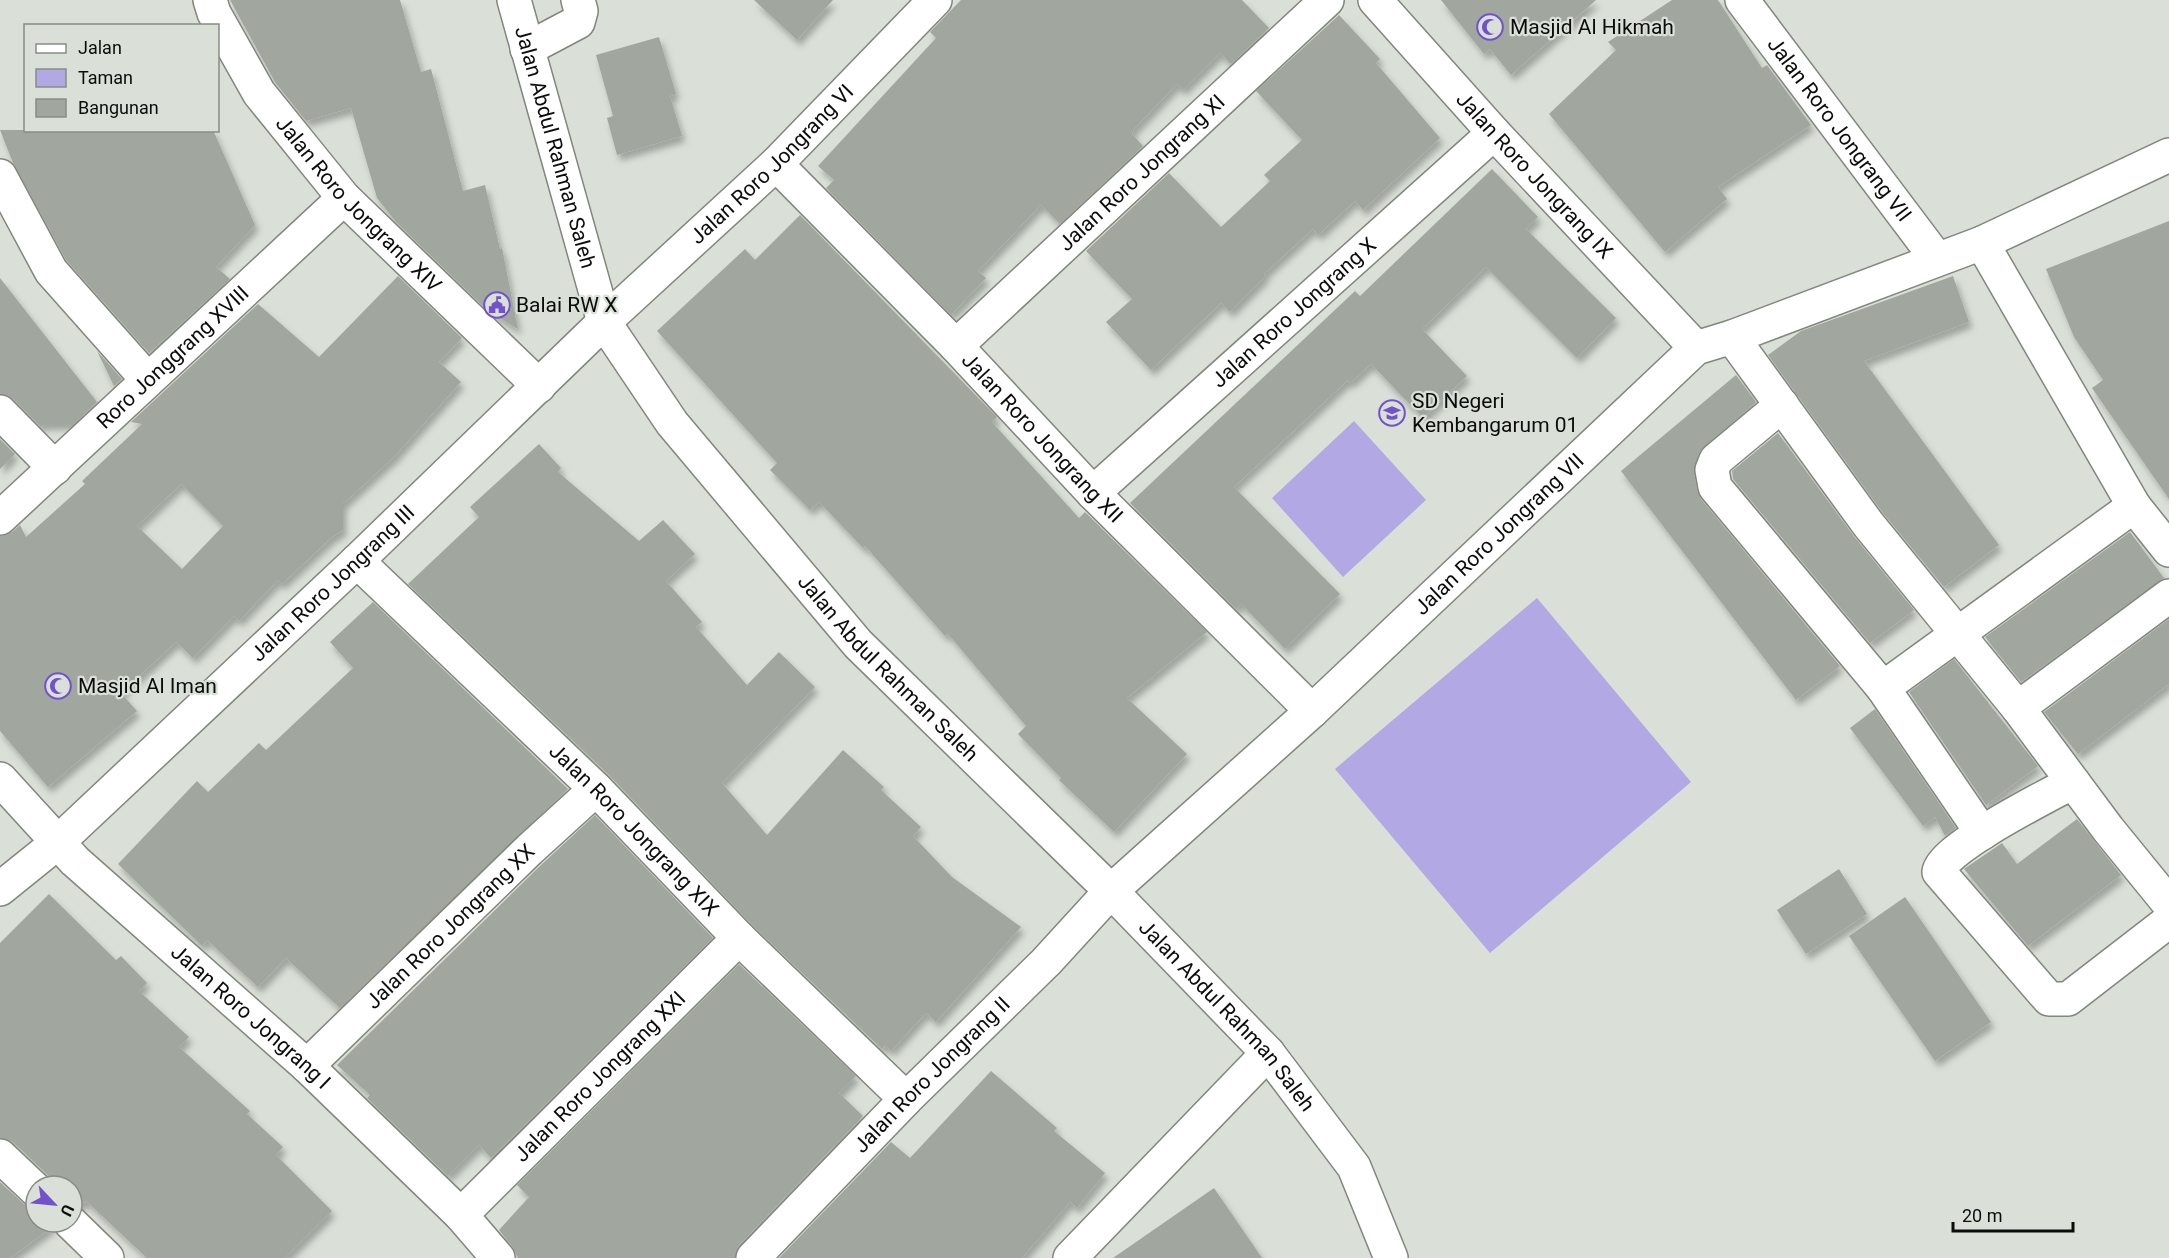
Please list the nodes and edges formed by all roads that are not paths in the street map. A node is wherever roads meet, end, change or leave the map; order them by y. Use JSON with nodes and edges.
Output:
{"nodes":[{"id":1,"x":210,"y":0,"type":"edge"},
{"id":2,"x":514,"y":0,"type":"edge"},
{"id":3,"x":578,"y":0,"type":"edge"},
{"id":4,"x":935,"y":0,"type":"edge"},
{"id":5,"x":1327,"y":0,"type":"edge"},
{"id":6,"x":1375,"y":0,"type":"edge"},
{"id":7,"x":1742,"y":0,"type":"edge"},
{"id":8,"x":527,"y":49,"type":"junction"},
{"id":9,"x":1494,"y":133,"type":"junction"},
{"id":10,"x":2169,"y":154,"type":"edge"},
{"id":11,"x":776,"y":164,"type":"junction"},
{"id":12,"x":0,"y":176,"type":"edge"},
{"id":13,"x":344,"y":198,"type":"junction"},
{"id":14,"x":1982,"y":243,"type":"junction"},
{"id":15,"x":1937,"y":259,"type":"junction"},
{"id":16,"x":604,"y":322,"type":"junction"},
{"id":17,"x":1732,"y":338,"type":"junction"},
{"id":18,"x":956,"y":346,"type":"junction"},
{"id":19,"x":1696,"y":348,"type":"junction"},
{"id":20,"x":147,"y":380,"type":"junction"},
{"id":21,"x":539,"y":386,"type":"junction"},
{"id":22,"x":1782,"y":405,"type":"junction"},
{"id":23,"x":0,"y":412,"type":"edge"},
{"id":24,"x":55,"y":468,"type":"junction"},
{"id":25,"x":1093,"y":493,"type":"junction"},
{"id":26,"x":2134,"y":506,"type":"junction"},
{"id":27,"x":0,"y":518,"type":"edge"},
{"id":28,"x":2167,"y":543,"type":"edge"},
{"id":29,"x":357,"y":561,"type":"junction"},
{"id":30,"x":2169,"y":596,"type":"edge"},
{"id":31,"x":1958,"y":631,"type":"junction"},
{"id":32,"x":1883,"y":688,"type":"junction"},
{"id":33,"x":2018,"y":708,"type":"junction"},
{"id":34,"x":1312,"y":711,"type":"junction"},
{"id":35,"x":0,"y":779,"type":"edge"},
{"id":36,"x":2073,"y":782,"type":"junction"},
{"id":37,"x":596,"y":789,"type":"junction"},
{"id":38,"x":1982,"y":833,"type":"junction"},
{"id":39,"x":57,"y":843,"type":"junction"},
{"id":40,"x":0,"y":889,"type":"edge"},
{"id":41,"x":1110,"y":891,"type":"junction"},
{"id":42,"x":2169,"y":904,"type":"edge"},
{"id":43,"x":2169,"y":921,"type":"edge"},
{"id":44,"x":740,"y":938,"type":"junction"},
{"id":45,"x":1268,"y":1053,"type":"junction"},
{"id":46,"x":307,"y":1066,"type":"junction"},
{"id":47,"x":906,"y":1099,"type":"junction"},
{"id":48,"x":0,"y":1156,"type":"edge"},
{"id":49,"x":24,"y":1179,"type":"edge"},
{"id":50,"x":461,"y":1215,"type":"junction"},
{"id":51,"x":82,"y":1234,"type":"edge"},
{"id":52,"x":107,"y":1258,"type":"edge"},
{"id":53,"x":498,"y":1258,"type":"edge"},
{"id":54,"x":753,"y":1258,"type":"edge"},
{"id":55,"x":1070,"y":1258,"type":"edge"},
{"id":56,"x":1391,"y":1258,"type":"edge"}],
"edges":[{"from":1,"to":13,"type":"street","name":"Jalan Roro Jongrang XIV"},
{"from":2,"to":8,"type":"street","name":"Jalan Abdul Rahman Saleh"},
{"from":3,"to":8,"type":"street"},
{"from":4,"to":11,"type":"street","name":"Jalan Roro Jongrang VI"},
{"from":5,"to":18,"type":"street","name":"Jalan Roro Jongrang XI"},
{"from":6,"to":9,"type":"street","name":"Jalan Roro Jongrang IX"},
{"from":7,"to":15,"type":"street","name":"Jalan Roro Jongrang VII"},
{"from":8,"to":16,"type":"street","name":"Jalan Abdul Rahman Saleh"},
{"from":9,"to":19,"type":"street","name":"Jalan Roro Jongrang IX"},
{"from":9,"to":25,"type":"street","name":"Jalan Roro Jongrang X"},
{"from":10,"to":14,"type":"street","name":"Jalan Roro Jongrang VII"},
{"from":11,"to":16,"type":"street","name":"Jalan Roro Jongrang VI"},
{"from":11,"to":18,"type":"street","name":"Jalan Roro Jongrang XII"},
{"from":12,"to":20,"type":"street"},
{"from":13,"to":20,"type":"street","name":"Roro Jonggrang XVIII"},
{"from":13,"to":21,"type":"street","name":"Jalan Roro Jongrang XIV"},
{"from":14,"to":15,"type":"street","name":"Jalan Roro Jongrang VII"},
{"from":14,"to":26,"type":"street"},
{"from":15,"to":17,"type":"street","name":"Jalan Roro Jongrang VII"},
{"from":16,"to":21,"type":"street","name":"Jalan Roro Jongrang III"},
{"from":16,"to":41,"type":"street","name":"Jalan Abdul Rahman Saleh"},
{"from":17,"to":19,"type":"street","name":"Jalan Roro Jongrang VII"},
{"from":17,"to":22,"type":"street"},
{"from":18,"to":25,"type":"street","name":"Jalan Roro Jongrang XII"},
{"from":19,"to":34,"type":"street","name":"Jalan Roro Jongrang VII"},
{"from":20,"to":24,"type":"street","name":"Roro Jonggrang XVIII"},
{"from":21,"to":29,"type":"street","name":"Jalan Roro Jongrang III"},
{"from":22,"to":31,"type":"street"},
{"from":22,"to":32,"type":"street"},
{"from":23,"to":24,"type":"street"},
{"from":24,"to":27,"type":"street","name":"Roro Jonggrang XVIII"},
{"from":25,"to":34,"type":"street","name":"Jalan Roro Jongrang XII"},
{"from":26,"to":28,"type":"street"},
{"from":26,"to":31,"type":"street"},
{"from":29,"to":37,"type":"street","name":"Jalan Roro Jongrang XIX"},
{"from":29,"to":39,"type":"street","name":"Jalan Roro Jongrang III"},
{"from":30,"to":33,"type":"street"},
{"from":31,"to":32,"type":"street"},
{"from":31,"to":33,"type":"street"},
{"from":32,"to":38,"type":"street"},
{"from":33,"to":36,"type":"street"},
{"from":34,"to":41,"type":"street","name":"Jalan Roro Jongrang VII"},
{"from":35,"to":39,"type":"street","name":"Jalan Roro Jongrang I"},
{"from":36,"to":38,"type":"street"},
{"from":36,"to":42,"type":"street"},
{"from":37,"to":44,"type":"street","name":"Jalan Roro Jongrang XIX"},
{"from":37,"to":46,"type":"street","name":"Jalan Roro Jongrang XX"},
{"from":38,"to":43,"type":"street"},
{"from":39,"to":40,"type":"street","name":"Jalan Roro Jongrang III"},
{"from":39,"to":46,"type":"street","name":"Jalan Roro Jongrang I"},
{"from":41,"to":45,"type":"street","name":"Jalan Abdul Rahman Saleh"},
{"from":41,"to":47,"type":"street","name":"Jalan Roro Jongrang II"},
{"from":44,"to":47,"type":"street","name":"Jalan Roro Jongrang XIX"},
{"from":44,"to":50,"type":"street","name":"Jalan Roro Jongrang XXI"},
{"from":45,"to":55,"type":"street"},
{"from":45,"to":56,"type":"street","name":"Jalan Abdul Rahman Saleh"},
{"from":46,"to":50,"type":"street","name":"Jalan Roro Jongrang I"},
{"from":47,"to":54,"type":"street","name":"Jalan Roro Jongrang II"},
{"from":48,"to":49,"type":"street"},
{"from":50,"to":53,"type":"street","name":"Jalan Roro Jongrang I"},
{"from":51,"to":52,"type":"street"}]}
